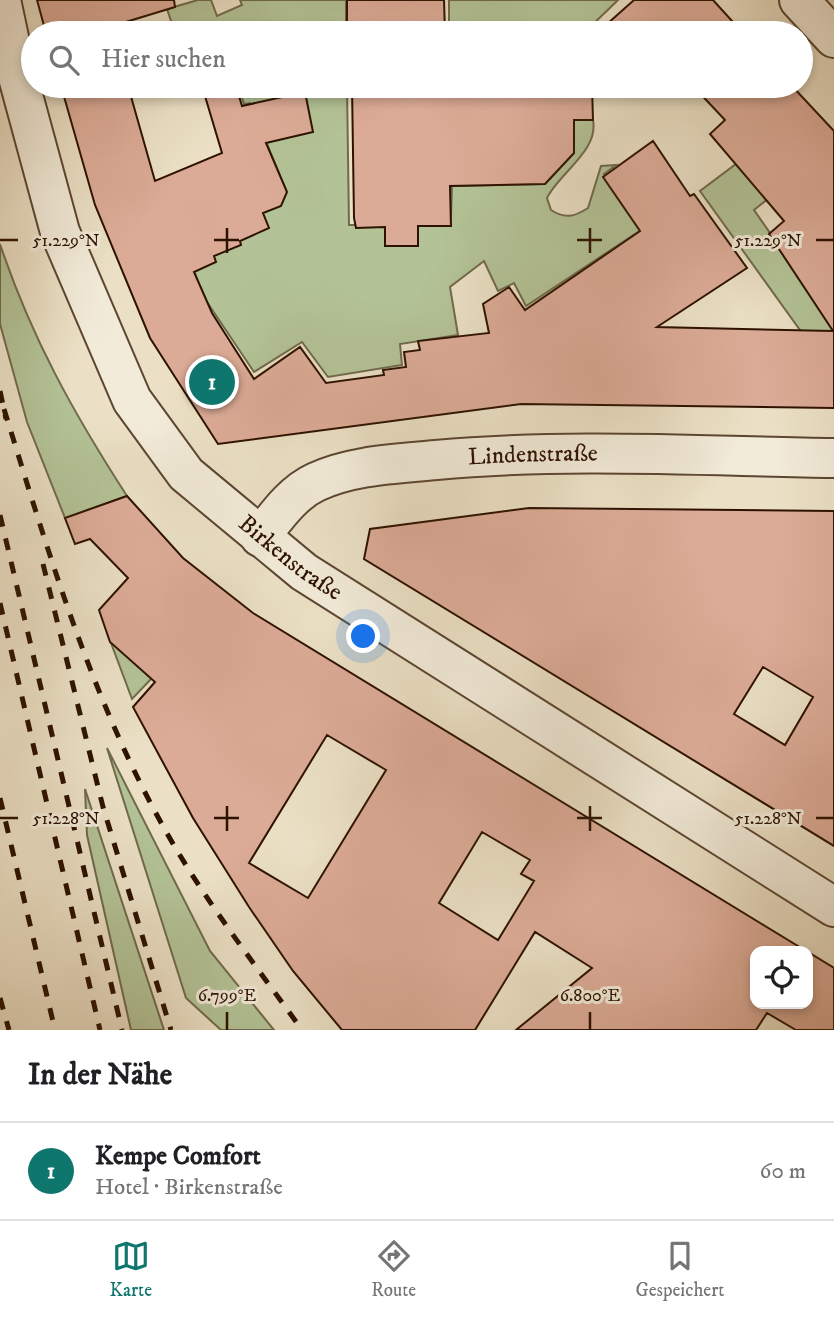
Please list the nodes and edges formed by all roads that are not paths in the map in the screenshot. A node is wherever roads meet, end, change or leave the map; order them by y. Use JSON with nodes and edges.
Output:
{"nodes":[{"id":1,"x":1,"y":0,"type":"edge"},
{"id":2,"x":799,"y":0,"type":"edge"},
{"id":3,"x":834,"y":38,"type":"edge"},
{"id":4,"x":21,"y":56,"type":"edge"},
{"id":5,"x":31,"y":98,"type":"edge"},
{"id":6,"x":834,"y":458,"type":"edge"},
{"id":7,"x":260,"y":537,"type":"junction"},
{"id":8,"x":834,"y":907,"type":"edge"}],
"edges":[{"from":1,"to":4,"type":"street","name":"Birkenstraße"},
{"from":2,"to":3,"type":"street"},
{"from":5,"to":7,"type":"street","name":"Birkenstraße"},
{"from":6,"to":7,"type":"street","name":"Lindenstraße"},
{"from":7,"to":8,"type":"street","name":"Birkenstraße"}]}
